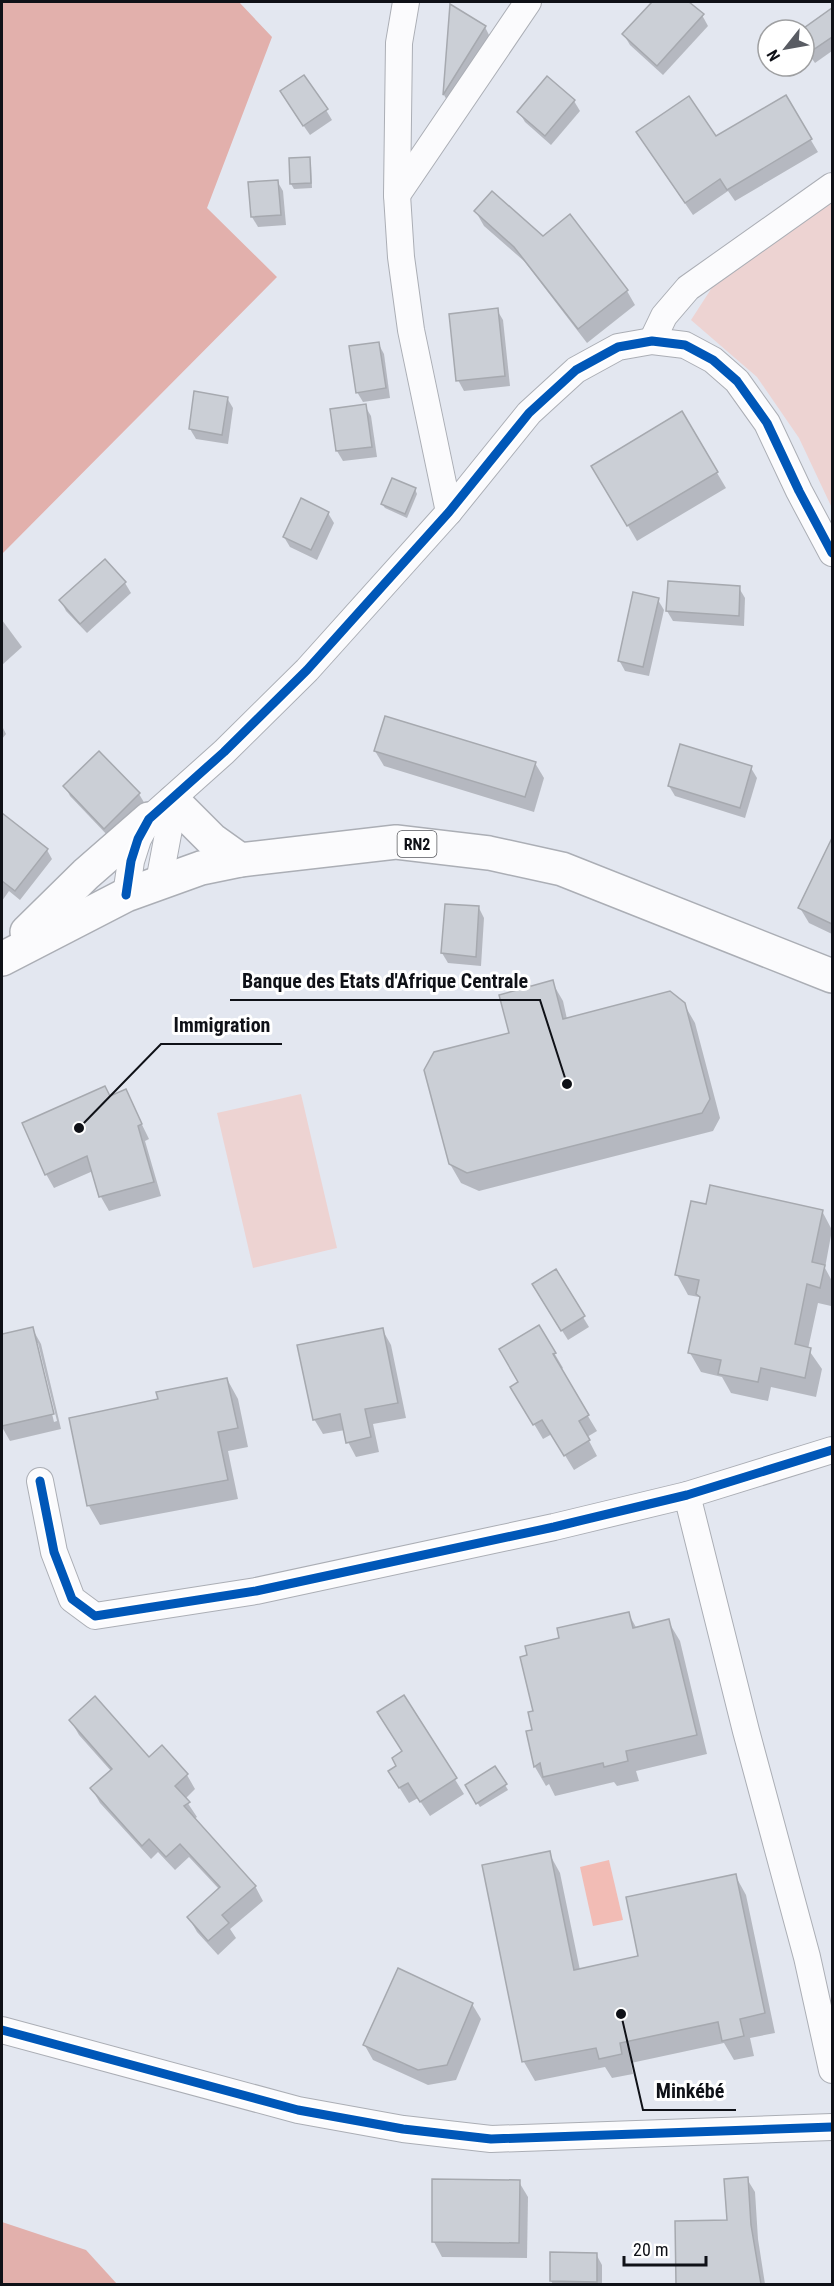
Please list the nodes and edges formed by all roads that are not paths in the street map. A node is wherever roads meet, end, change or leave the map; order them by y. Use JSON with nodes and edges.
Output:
{"nodes":[{"id":1,"x":406,"y":2,"type":"edge"},
{"id":2,"x":528,"y":2,"type":"edge"},
{"id":3,"x":832,"y":186,"type":"edge"},
{"id":4,"x":397,"y":195,"type":"junction"},
{"id":5,"x":652,"y":340,"type":"junction"},
{"id":6,"x":449,"y":512,"type":"junction"},
{"id":7,"x":832,"y":553,"type":"edge"},
{"id":8,"x":166,"y":806,"type":"junction"},
{"id":9,"x":240,"y":860,"type":"junction"},
{"id":10,"x":159,"y":882,"type":"junction"},
{"id":11,"x":126,"y":895,"type":"junction"},
{"id":12,"x":2,"y":957,"type":"edge"},
{"id":13,"x":832,"y":976,"type":"edge"},
{"id":14,"x":832,"y":1450,"type":"edge"},
{"id":15,"x":40,"y":1481,"type":"dead end"},
{"id":16,"x":687,"y":1495,"type":"junction"},
{"id":17,"x":2,"y":2030,"type":"edge"},
{"id":18,"x":832,"y":2070,"type":"edge"},
{"id":19,"x":832,"y":2127,"type":"edge"}],
"edges":[{"from":1,"to":4,"type":"street"},
{"from":2,"to":4,"type":"street"},
{"from":3,"to":5,"type":"street"},
{"from":4,"to":6,"type":"street"},
{"from":5,"to":6,"type":"street"},
{"from":5,"to":7,"type":"street"},
{"from":6,"to":8,"type":"street"},
{"from":8,"to":9,"type":"highway"},
{"from":8,"to":10,"type":"street"},
{"from":8,"to":11,"type":"street"},
{"from":8,"to":12,"type":"highway"},
{"from":9,"to":10,"type":"highway","number":"RN2"},
{"from":9,"to":13,"type":"highway","number":"RN2"},
{"from":10,"to":11,"type":"highway","number":"RN2"},
{"from":11,"to":12,"type":"highway","number":"RN2"},
{"from":14,"to":16,"type":"street"},
{"from":15,"to":16,"type":"street"},
{"from":16,"to":18,"type":"street"},
{"from":17,"to":19,"type":"street"}]}
